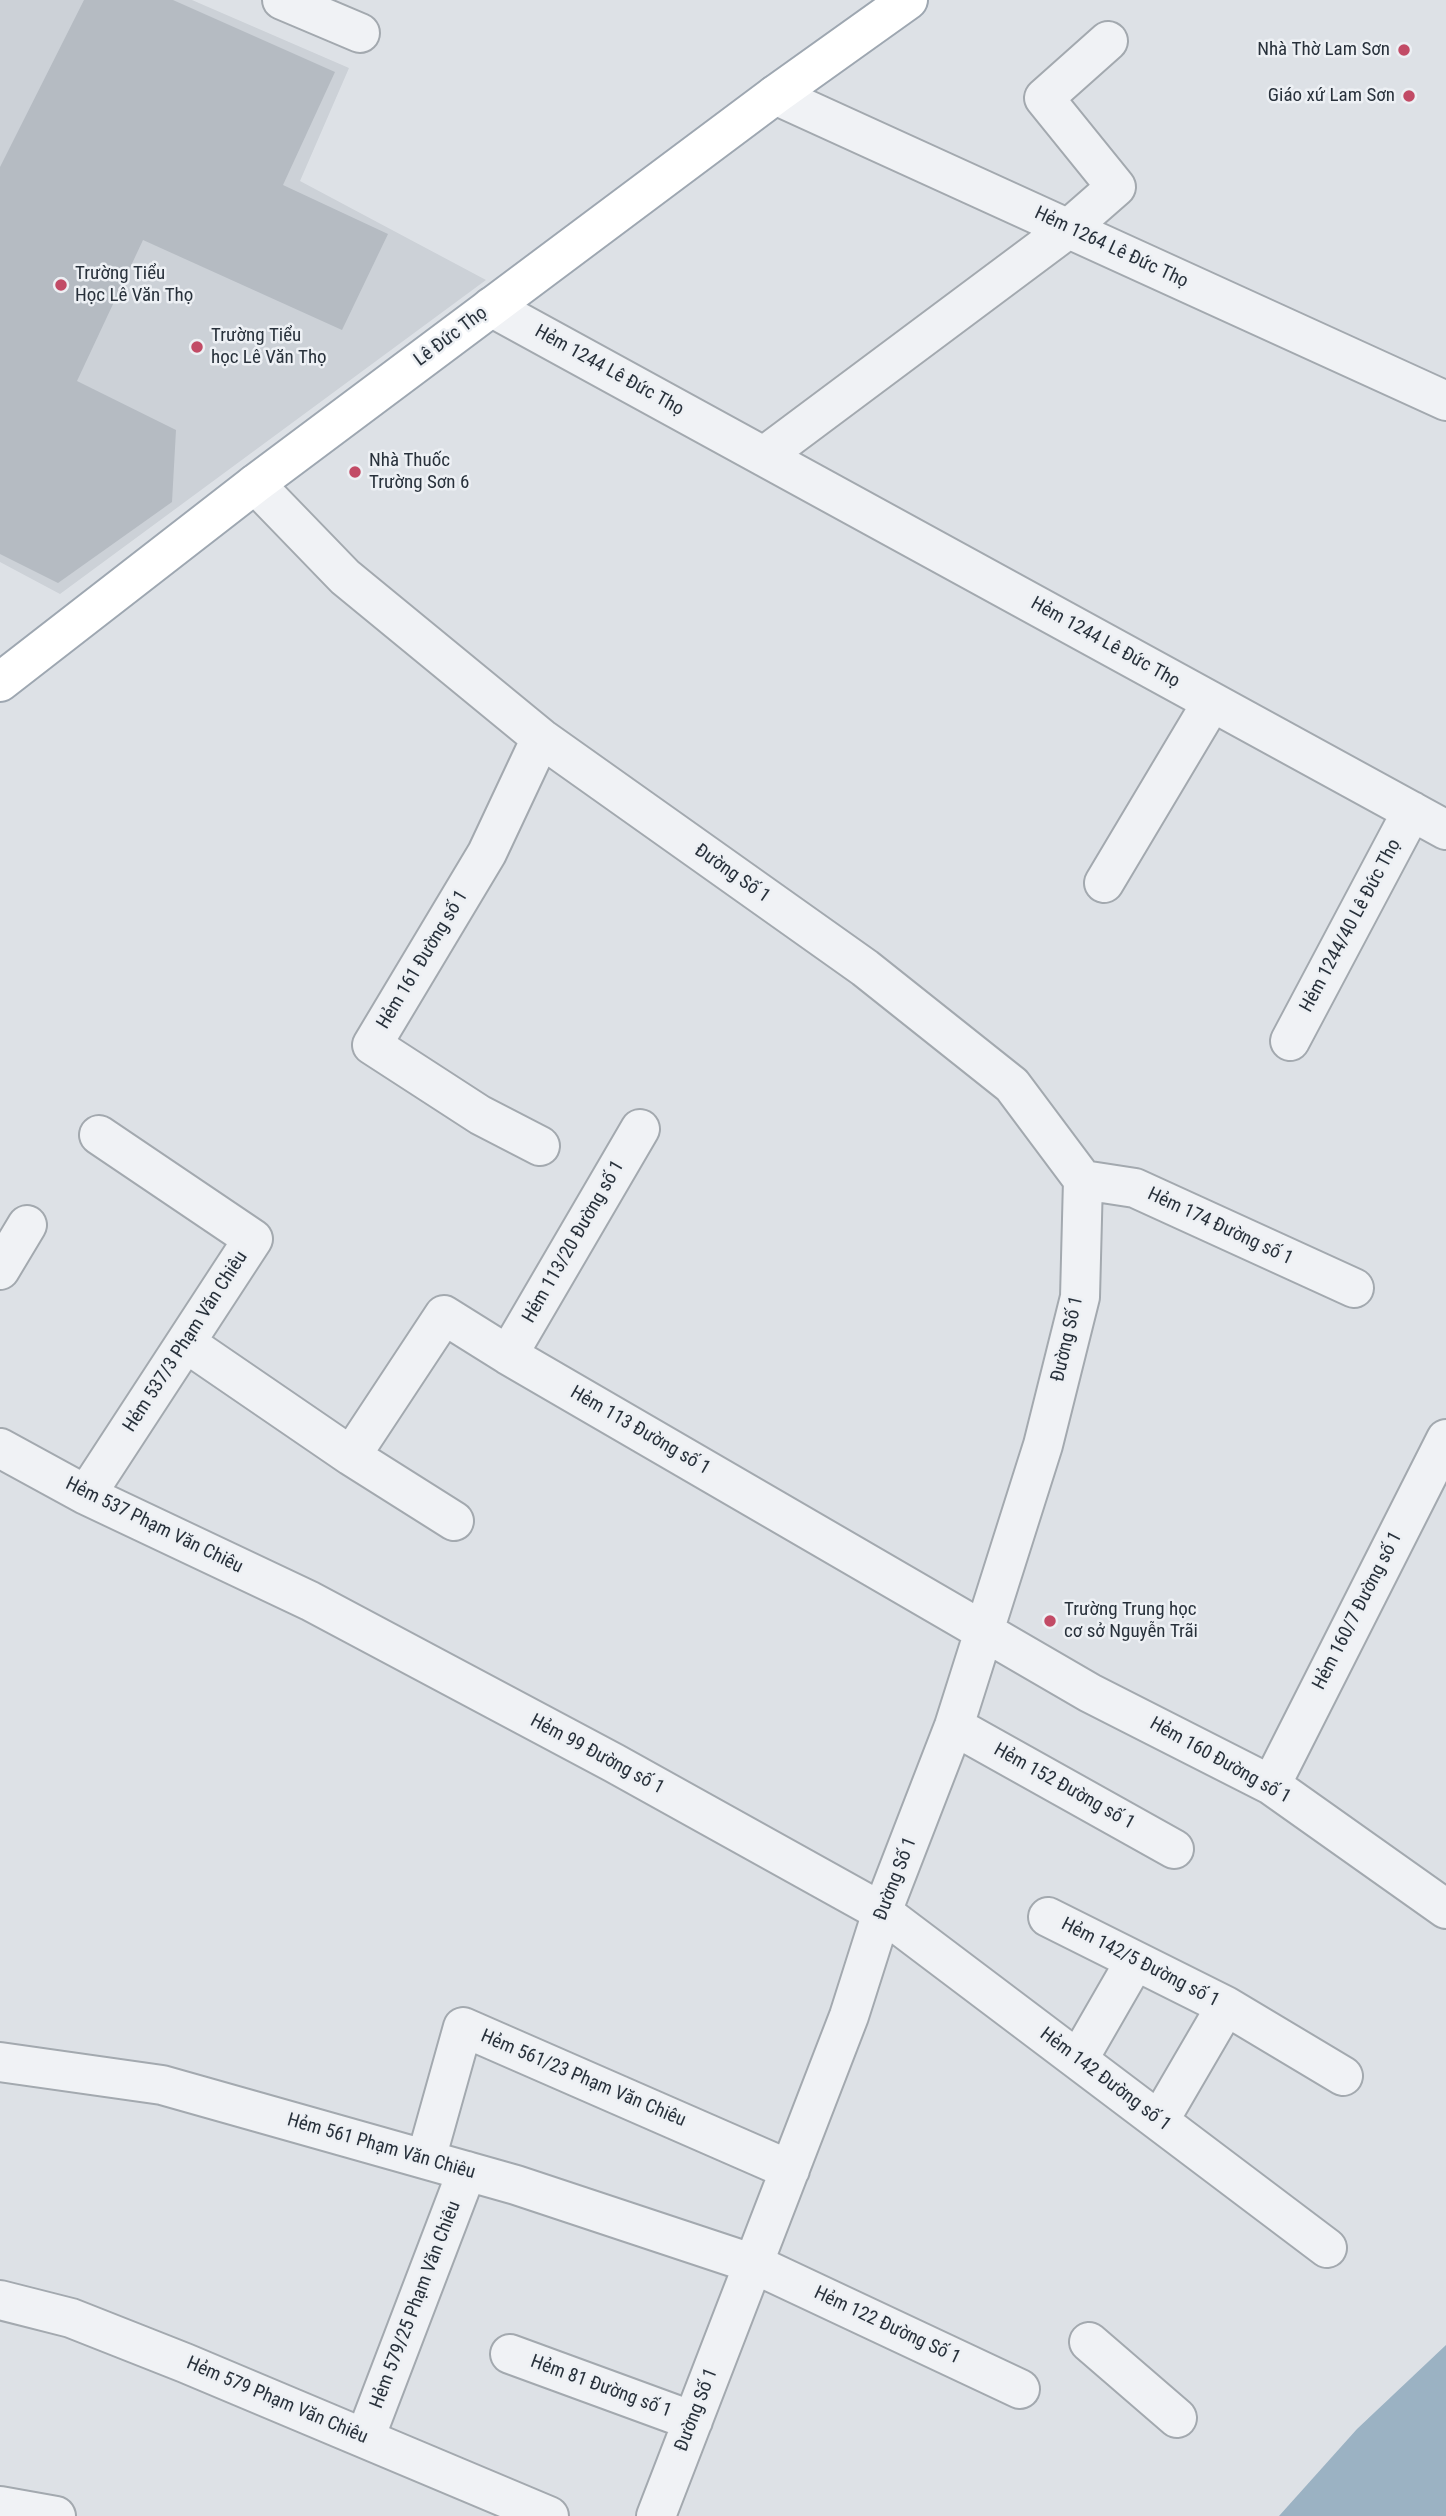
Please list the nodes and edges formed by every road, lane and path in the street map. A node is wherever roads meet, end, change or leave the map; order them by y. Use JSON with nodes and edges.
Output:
{"nodes":[{"id":1,"x":282,"y":0,"type":"edge"},
{"id":2,"x":908,"y":0,"type":"edge"},
{"id":3,"x":360,"y":33,"type":"dead end"},
{"id":4,"x":1108,"y":41,"type":"dead end"},
{"id":5,"x":775,"y":95,"type":"junction"},
{"id":6,"x":1068,"y":229,"type":"junction"},
{"id":7,"x":491,"y":307,"type":"junction"},
{"id":8,"x":1446,"y":401,"type":"edge"},
{"id":9,"x":764,"y":456,"type":"junction"},
{"id":10,"x":255,"y":484,"type":"junction"},
{"id":11,"x":0,"y":682,"type":"edge"},
{"id":12,"x":1212,"y":702,"type":"junction"},
{"id":13,"x":541,"y":738,"type":"junction"},
{"id":14,"x":1412,"y":811,"type":"junction"},
{"id":15,"x":1446,"y":830,"type":"edge"},
{"id":16,"x":1104,"y":883,"type":"dead end"},
{"id":17,"x":1290,"y":1041,"type":"dead end"},
{"id":18,"x":639,"y":1129,"type":"dead end"},
{"id":19,"x":99,"y":1135,"type":"dead end"},
{"id":20,"x":540,"y":1146,"type":"dead end"},
{"id":21,"x":1083,"y":1180,"type":"junction"},
{"id":22,"x":27,"y":1226,"type":"dead end"},
{"id":23,"x":0,"y":1270,"type":"edge"},
{"id":24,"x":1354,"y":1288,"type":"dead end"},
{"id":25,"x":186,"y":1343,"type":"junction"},
{"id":26,"x":508,"y":1355,"type":"junction"},
{"id":27,"x":1446,"y":1439,"type":"edge"},
{"id":28,"x":0,"y":1448,"type":"edge"},
{"id":29,"x":351,"y":1456,"type":"junction"},
{"id":30,"x":86,"y":1496,"type":"junction"},
{"id":31,"x":454,"y":1521,"type":"dead end"},
{"id":32,"x":310,"y":1601,"type":"joint"},
{"id":33,"x":984,"y":1630,"type":"junction"},
{"id":34,"x":954,"y":1726,"type":"junction"},
{"id":35,"x":1271,"y":1785,"type":"junction"},
{"id":36,"x":1174,"y":1849,"type":"dead end"},
{"id":37,"x":1446,"y":1909,"type":"edge"},
{"id":38,"x":882,"y":1912,"type":"junction"},
{"id":39,"x":1048,"y":1917,"type":"dead end"},
{"id":40,"x":1135,"y":1961,"type":"junction"},
{"id":41,"x":1226,"y":2006,"type":"junction"},
{"id":42,"x":1078,"y":2060,"type":"junction"},
{"id":43,"x":0,"y":2062,"type":"edge"},
{"id":44,"x":1343,"y":2076,"type":"dead end"},
{"id":45,"x":1159,"y":2121,"type":"junction"},
{"id":46,"x":426,"y":2159,"type":"junction"},
{"id":47,"x":790,"y":2170,"type":"junction"},
{"id":48,"x":467,"y":2171,"type":"junction"},
{"id":49,"x":1327,"y":2248,"type":"dead end"},
{"id":50,"x":754,"y":2264,"type":"junction"},
{"id":51,"x":0,"y":2300,"type":"edge"},
{"id":52,"x":1089,"y":2342,"type":"dead end"},
{"id":53,"x":510,"y":2354,"type":"dead end"},
{"id":54,"x":1020,"y":2389,"type":"dead end"},
{"id":55,"x":1177,"y":2418,"type":"dead end"},
{"id":56,"x":693,"y":2421,"type":"junction"},
{"id":57,"x":365,"y":2438,"type":"junction"},
{"id":58,"x":0,"y":2506,"type":"edge"},
{"id":59,"x":56,"y":2516,"type":"edge"},
{"id":60,"x":549,"y":2516,"type":"edge"},
{"id":61,"x":656,"y":2516,"type":"edge"}],
"edges":[{"from":1,"to":3,"type":"street"},
{"from":2,"to":5,"type":"main road","name":"Lê Đức Thọ"},
{"from":4,"to":6,"type":"street"},
{"from":5,"to":6,"type":"street","name":"Hẻm 1264 Lê Đức Thọ"},
{"from":5,"to":7,"type":"main road","name":"Lê Đức Thọ"},
{"from":6,"to":8,"type":"street","name":"Hẻm 1264 Lê Đức Thọ"},
{"from":6,"to":9,"type":"street"},
{"from":7,"to":9,"type":"street","name":"Hẻm 1244 Lê Đức Thọ"},
{"from":7,"to":10,"type":"main road","name":"Lê Đức Thọ"},
{"from":9,"to":12,"type":"street","name":"Hẻm 1244 Lê Đức Thọ"},
{"from":10,"to":11,"type":"main road","name":"Lê Đức Thọ"},
{"from":10,"to":13,"type":"street","name":"Đường Số 1"},
{"from":12,"to":14,"type":"street","name":"Hẻm 1244 Lê Đức Thọ"},
{"from":12,"to":16,"type":"street"},
{"from":13,"to":20,"type":"street","name":"Hẻm 161 Đường số 1"},
{"from":13,"to":21,"type":"street","name":"Đường Số 1"},
{"from":14,"to":15,"type":"street","name":"Hẻm 1244 Lê Đức Thọ"},
{"from":14,"to":17,"type":"street","name":"Hẻm 1244/40 Lê Đức Thọ"},
{"from":18,"to":26,"type":"street","name":"Hẻm 113/20 Đường số 1"},
{"from":19,"to":25,"type":"street","name":"Hẻm 537/3 Phạm Văn Chiêu"},
{"from":21,"to":24,"type":"street","name":"Hẻm 174 Đường số 1"},
{"from":21,"to":33,"type":"street","name":"Đường Số 1"},
{"from":22,"to":23,"type":"street"},
{"from":25,"to":29,"type":"street"},
{"from":25,"to":30,"type":"street","name":"Hẻm 537/3 Phạm Văn Chiêu"},
{"from":26,"to":29,"type":"street","name":"Hẻm 113 Đường số 1"},
{"from":26,"to":33,"type":"street","name":"Hẻm 113 Đường số 1"},
{"from":27,"to":35,"type":"street","name":"Hẻm 160/7 Đường số 1"},
{"from":28,"to":30,"type":"street","name":"Hẻm 537 Phạm Văn Chiêu"},
{"from":29,"to":31,"type":"street"},
{"from":30,"to":32,"type":"street","name":"Hẻm 537 Phạm Văn Chiêu"},
{"from":32,"to":38,"type":"street","name":"Hẻm 99 Đường số 1"},
{"from":33,"to":34,"type":"street","name":"Đường Số 1"},
{"from":33,"to":35,"type":"street","name":"Hẻm 160 Đường số 1"},
{"from":34,"to":36,"type":"street","name":"Hẻm 152 Đường số 1"},
{"from":34,"to":38,"type":"street","name":"Đường Số 1"},
{"from":35,"to":37,"type":"street","name":"Hẻm 160 Đường số 1"},
{"from":38,"to":42,"type":"street","name":"Hẻm 142 Đường số 1"},
{"from":38,"to":47,"type":"street","name":"Đường Số 1"},
{"from":39,"to":40,"type":"street","name":"Hẻm 142/5 Đường số 1"},
{"from":40,"to":41,"type":"street","name":"Hẻm 142/5 Đường số 1"},
{"from":40,"to":42,"type":"street"},
{"from":41,"to":44,"type":"street"},
{"from":41,"to":45,"type":"street","name":"Hẻm 142/5 Đường số 1"},
{"from":42,"to":45,"type":"street","name":"Hẻm 142 Đường số 1"},
{"from":43,"to":46,"type":"street","name":"Hẻm 561 Phạm Văn Chiêu"},
{"from":45,"to":49,"type":"street","name":"Hẻm 142 Đường số 1"},
{"from":46,"to":47,"type":"street","name":"Hẻm 561/23 Phạm Văn Chiêu"},
{"from":46,"to":48,"type":"street","name":"Hẻm 561 Phạm Văn Chiêu"},
{"from":47,"to":50,"type":"street","name":"Đường Số 1"},
{"from":48,"to":50,"type":"street","name":"Hẻm 561 Phạm Văn Chiêu"},
{"from":48,"to":57,"type":"street","name":"Hẻm 579/25 Phạm Văn Chiêu"},
{"from":50,"to":54,"type":"street","name":"Hẻm 122 Đường Số 1"},
{"from":50,"to":56,"type":"street","name":"Đường Số 1"},
{"from":51,"to":57,"type":"street","name":"Hẻm 579 Phạm Văn Chiêu"},
{"from":52,"to":55,"type":"street"},
{"from":53,"to":56,"type":"street","name":"Hẻm 81 Đường số 1"},
{"from":56,"to":61,"type":"street","name":"Đường Số 1"},
{"from":57,"to":60,"type":"street","name":"Hẻm 579 Phạm Văn Chiêu"},
{"from":58,"to":59,"type":"street"}]}
